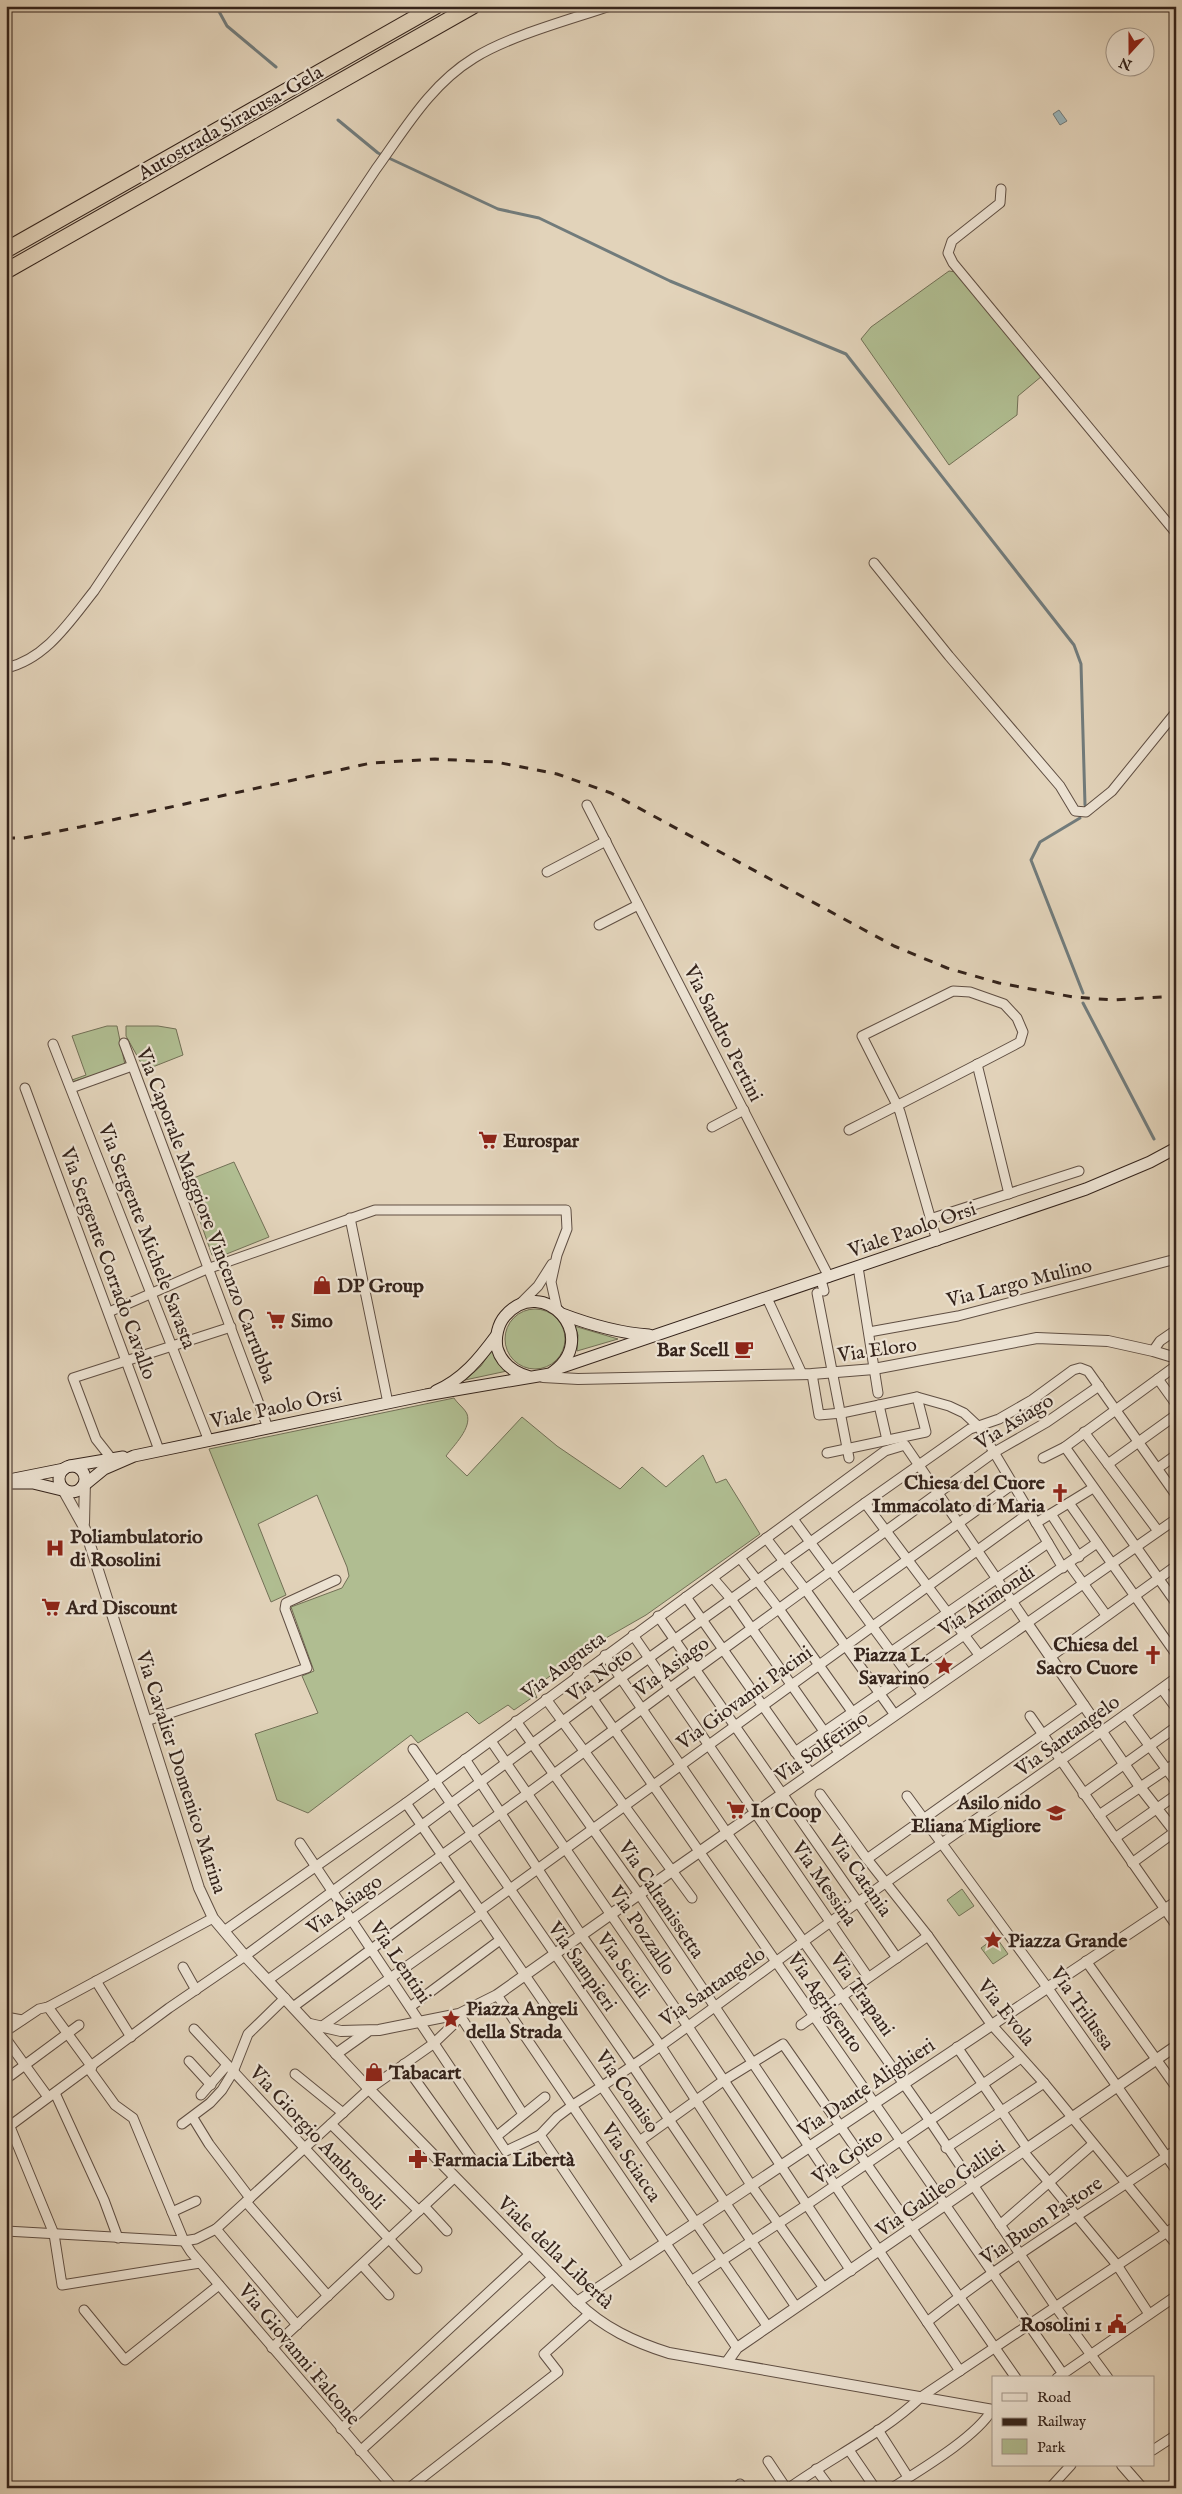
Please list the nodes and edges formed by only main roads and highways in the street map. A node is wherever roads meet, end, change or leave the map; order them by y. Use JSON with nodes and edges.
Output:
{"nodes":[{"id":1,"x":436,"y":6,"type":"edge"},
{"id":2,"x":473,"y":6,"type":"edge"},
{"id":3,"x":6,"y":250,"type":"edge"},
{"id":4,"x":6,"y":271,"type":"edge"},
{"id":5,"x":1176,"y":1148,"type":"edge"},
{"id":6,"x":560,"y":1312,"type":"junction"},
{"id":7,"x":656,"y":1335,"type":"junction"},
{"id":8,"x":496,"y":1336,"type":"junction"},
{"id":9,"x":570,"y":1360,"type":"junction"},
{"id":10,"x":535,"y":1377,"type":"junction"},
{"id":11,"x":426,"y":1395,"type":"junction"},
{"id":12,"x":134,"y":1456,"type":"junction"},
{"id":13,"x":67,"y":1468,"type":"junction"},
{"id":14,"x":6,"y":1482,"type":"edge"},
{"id":15,"x":84,"y":1483,"type":"junction"},
{"id":16,"x":65,"y":1492,"type":"junction"}],
"edges":[{"from":1,"to":3,"type":"highway","name":"Autostrada Siracusa-Gela"},
{"from":2,"to":4,"type":"highway","name":"Autostrada Siracusa-Gela"},
{"from":5,"to":7,"type":"main road","name":"Viale Paolo Orsi"},
{"from":6,"to":7,"type":"main road"},
{"from":6,"to":8,"type":"main road"},
{"from":6,"to":9,"type":"main road"},
{"from":7,"to":9,"type":"main road","name":"Viale Paolo Orsi"},
{"from":8,"to":10,"type":"main road"},
{"from":8,"to":11,"type":"main road"},
{"from":9,"to":10,"type":"main road"},
{"from":10,"to":11,"type":"main road"},
{"from":11,"to":12,"type":"main road","name":"Viale Paolo Orsi"},
{"from":12,"to":13,"type":"main road"},
{"from":12,"to":15,"type":"main road"},
{"from":13,"to":14,"type":"main road"},
{"from":13,"to":15,"type":"main road"},
{"from":13,"to":16,"type":"main road"},
{"from":14,"to":16,"type":"main road"},
{"from":15,"to":16,"type":"main road"}]}
